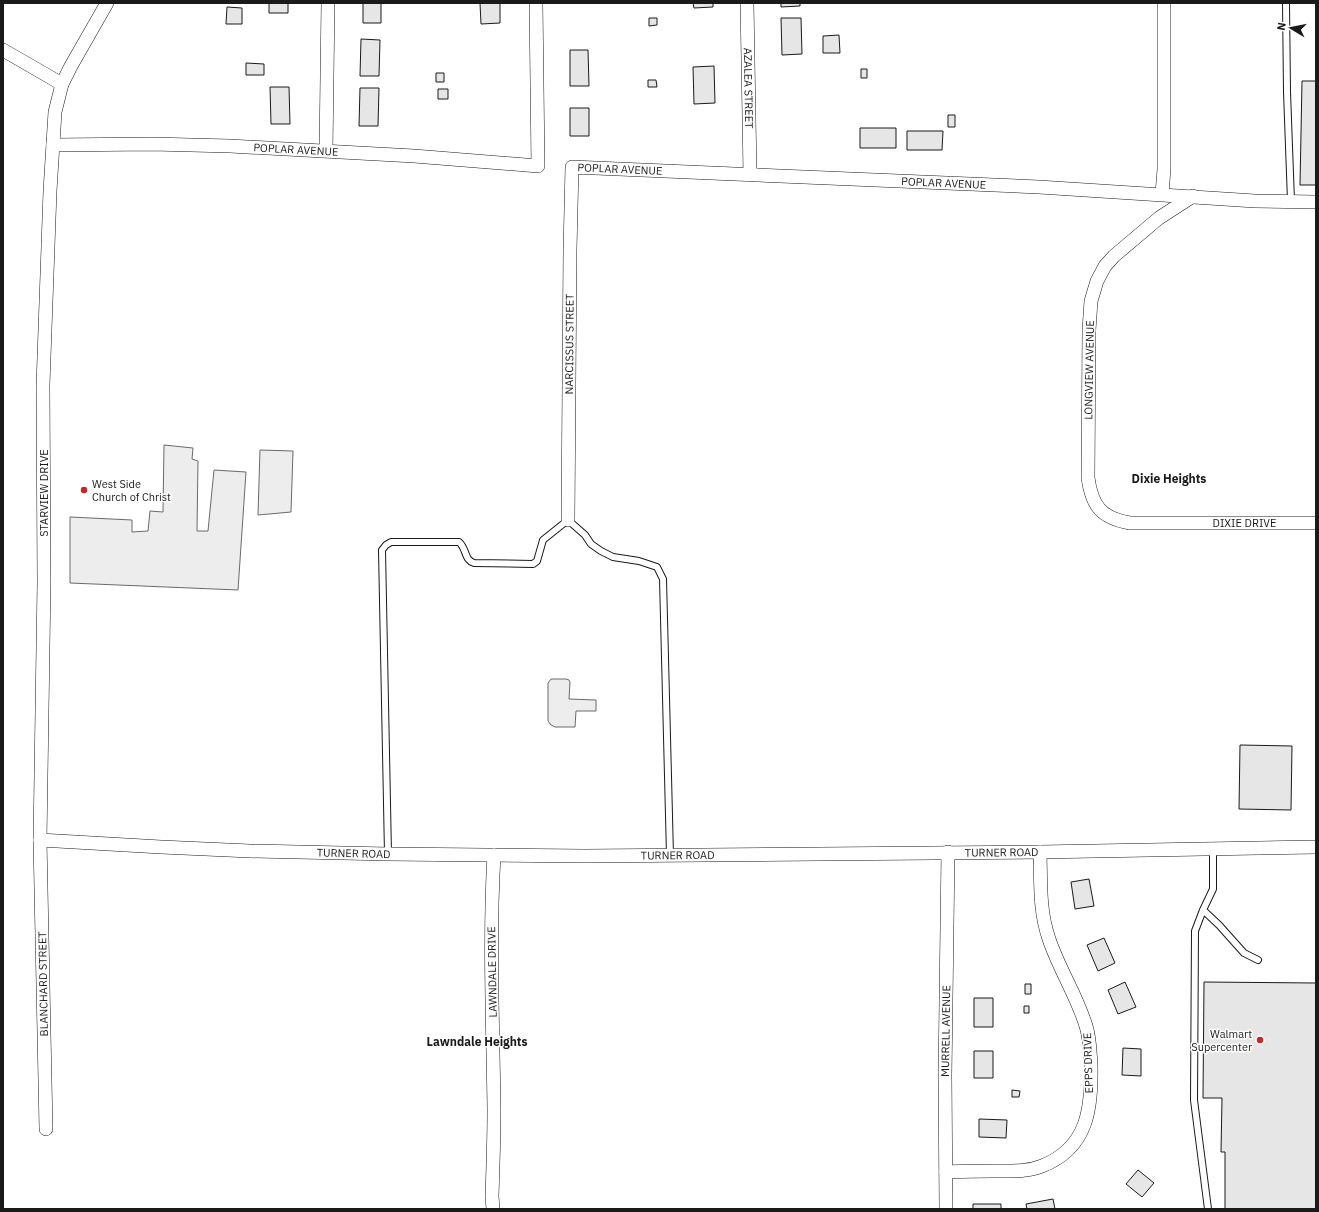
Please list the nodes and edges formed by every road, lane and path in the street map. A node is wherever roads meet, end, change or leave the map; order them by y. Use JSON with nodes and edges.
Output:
{"nodes":[{"id":1,"x":107,"y":3,"type":"edge"},
{"id":2,"x":328,"y":3,"type":"edge"},
{"id":3,"x":536,"y":3,"type":"edge"},
{"id":4,"x":747,"y":3,"type":"edge"},
{"id":5,"x":1164,"y":3,"type":"edge"},
{"id":6,"x":1286,"y":3,"type":"edge"},
{"id":7,"x":3,"y":50,"type":"edge"},
{"id":8,"x":62,"y":84,"type":"junction"},
{"id":9,"x":53,"y":145,"type":"junction"},
{"id":10,"x":326,"y":150,"type":"junction"},
{"id":11,"x":572,"y":167,"type":"joint"},
{"id":12,"x":750,"y":174,"type":"junction"},
{"id":13,"x":1162,"y":194,"type":"junction"},
{"id":14,"x":1193,"y":196,"type":"junction"},
{"id":15,"x":1291,"y":201,"type":"junction"},
{"id":16,"x":1316,"y":202,"type":"edge"},
{"id":17,"x":568,"y":520,"type":"junction"},
{"id":18,"x":1173,"y":523,"type":"joint"},
{"id":19,"x":1316,"y":523,"type":"edge"},
{"id":20,"x":40,"y":840,"type":"junction"},
{"id":21,"x":1316,"y":847,"type":"edge"},
{"id":22,"x":1212,"y":849,"type":"junction"},
{"id":23,"x":948,"y":852,"type":"junction"},
{"id":24,"x":1040,"y":852,"type":"junction"},
{"id":25,"x":388,"y":854,"type":"junction"},
{"id":26,"x":494,"y":855,"type":"junction"},
{"id":27,"x":670,"y":855,"type":"junction"},
{"id":28,"x":1202,"y":910,"type":"junction"},
{"id":29,"x":1258,"y":960,"type":"dead end"},
{"id":30,"x":46,"y":1128,"type":"dead end"},
{"id":31,"x":946,"y":1172,"type":"junction"},
{"id":32,"x":493,"y":1209,"type":"edge"},
{"id":33,"x":946,"y":1209,"type":"edge"},
{"id":34,"x":1208,"y":1209,"type":"edge"}],
"edges":[{"from":1,"to":8,"type":"street","name":"STARVIEW DRIVE"},
{"from":2,"to":10,"type":"street"},
{"from":3,"to":10,"type":"street","name":"POPLAR AVENUE"},
{"from":4,"to":12,"type":"street","name":"AZALEA STREET"},
{"from":5,"to":13,"type":"street"},
{"from":6,"to":15,"type":"lane"},
{"from":7,"to":8,"type":"street"},
{"from":8,"to":9,"type":"street","name":"STARVIEW DRIVE"},
{"from":9,"to":10,"type":"street","name":"POPLAR AVENUE"},
{"from":9,"to":20,"type":"street","name":"STARVIEW DRIVE"},
{"from":11,"to":12,"type":"street","name":"POPLAR AVENUE"},
{"from":11,"to":17,"type":"street","name":"NARCISSUS STREET"},
{"from":12,"to":13,"type":"street","name":"POPLAR AVENUE"},
{"from":13,"to":14,"type":"street","name":"POPLAR AVENUE"},
{"from":14,"to":15,"type":"street","name":"POPLAR AVENUE"},
{"from":14,"to":18,"type":"street","name":"LONGVIEW AVENUE"},
{"from":15,"to":16,"type":"street","name":"POPLAR AVENUE"},
{"from":17,"to":25,"type":"lane"},
{"from":17,"to":27,"type":"lane"},
{"from":18,"to":19,"type":"street","name":"DIXIE DRIVE"},
{"from":20,"to":25,"type":"street","name":"TURNER ROAD"},
{"from":20,"to":30,"type":"street","name":"BLANCHARD STREET"},
{"from":21,"to":22,"type":"street","name":"TURNER ROAD"},
{"from":22,"to":24,"type":"street","name":"TURNER ROAD"},
{"from":22,"to":28,"type":"lane"},
{"from":23,"to":24,"type":"street","name":"TURNER ROAD"},
{"from":23,"to":27,"type":"street","name":"TURNER ROAD"},
{"from":23,"to":31,"type":"street","name":"MURRELL AVENUE"},
{"from":24,"to":31,"type":"street","name":"EPPS DRIVE"},
{"from":25,"to":26,"type":"street","name":"TURNER ROAD"},
{"from":26,"to":27,"type":"street","name":"TURNER ROAD"},
{"from":26,"to":32,"type":"street","name":"LAWNDALE DRIVE"},
{"from":28,"to":29,"type":"lane"},
{"from":28,"to":34,"type":"lane"},
{"from":31,"to":33,"type":"street","name":"MURRELL AVENUE"}]}
